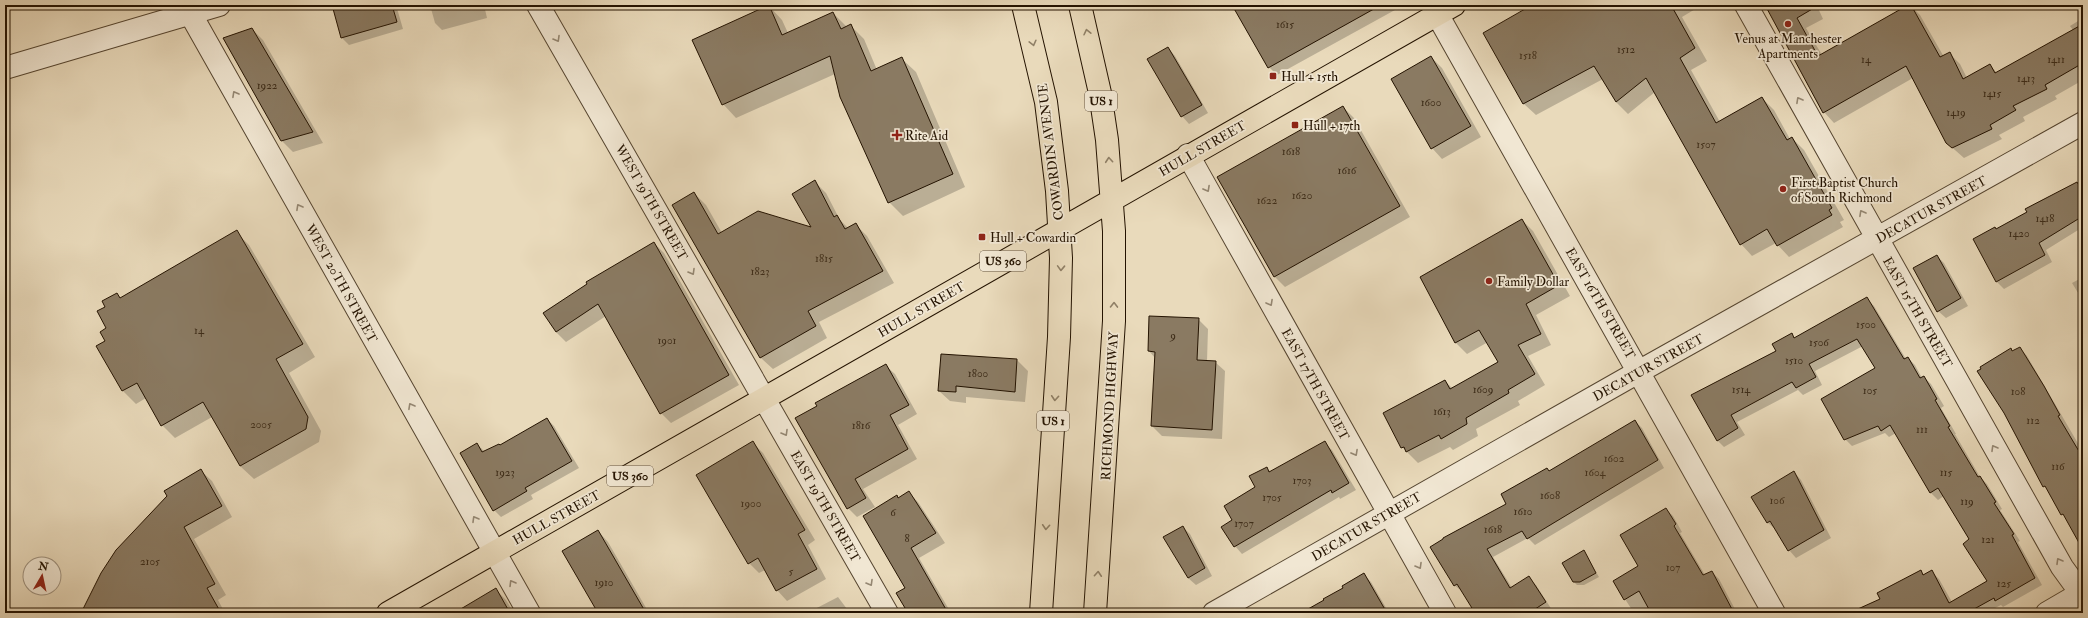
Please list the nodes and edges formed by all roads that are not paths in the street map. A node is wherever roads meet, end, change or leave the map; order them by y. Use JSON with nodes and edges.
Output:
{"nodes":[{"id":1,"x":219,"y":5,"type":"edge"},
{"id":2,"x":538,"y":5,"type":"edge"},
{"id":3,"x":1023,"y":5,"type":"edge"},
{"id":4,"x":1080,"y":5,"type":"edge"},
{"id":5,"x":1746,"y":5,"type":"edge"},
{"id":6,"x":1446,"y":10,"type":"edge"},
{"id":7,"x":190,"y":14,"type":"junction"},
{"id":8,"x":5,"y":68,"type":"edge"},
{"id":9,"x":2081,"y":130,"type":"edge"},
{"id":10,"x":1188,"y":155,"type":"junction"},
{"id":11,"x":1112,"y":199,"type":"junction"},
{"id":12,"x":1059,"y":229,"type":"junction"},
{"id":13,"x":1876,"y":240,"type":"junction"},
{"id":14,"x":1640,"y":372,"type":"junction"},
{"id":15,"x":766,"y":399,"type":"junction"},
{"id":16,"x":1388,"y":513,"type":"junction"},
{"id":17,"x":494,"y":553,"type":"junction"},
{"id":18,"x":2082,"y":594,"type":"edge"},
{"id":19,"x":388,"y":613,"type":"edge"},
{"id":20,"x":529,"y":613,"type":"edge"},
{"id":21,"x":887,"y":613,"type":"edge"},
{"id":22,"x":1041,"y":613,"type":"edge"},
{"id":23,"x":1095,"y":613,"type":"edge"},
{"id":24,"x":1214,"y":613,"type":"edge"},
{"id":25,"x":1445,"y":613,"type":"edge"},
{"id":26,"x":1774,"y":613,"type":"edge"},
{"id":27,"x":2047,"y":613,"type":"edge"}],
"edges":[{"from":1,"to":7,"type":"street"},
{"from":2,"to":15,"type":"street","name":"WEST 19TH STREET","one_way":true},
{"from":3,"to":12,"type":"main road","name":"COWARDIN AVENUE","number":"US 1","one_way":true},
{"from":11,"to":4,"type":"main road","number":"US 1","one_way":true},
{"from":13,"to":5,"type":"street","name":"EAST 15TH STREET","one_way":true},
{"from":6,"to":10,"type":"main road","name":"HULL STREET","number":"US 360"},
{"from":6,"to":14,"type":"street","name":"EAST 16TH STREET"},
{"from":7,"to":8,"type":"street"},
{"from":17,"to":7,"type":"street","name":"WEST 20TH STREET","one_way":true},
{"from":9,"to":13,"type":"street","name":"DECATUR STREET"},
{"from":10,"to":11,"type":"main road","name":"HULL STREET","number":"US 360"},
{"from":10,"to":16,"type":"street","name":"EAST 17TH STREET","one_way":true},
{"from":11,"to":12,"type":"main road","name":"HULL STREET","number":"US 360"},
{"from":23,"to":11,"type":"main road","name":"RICHMOND HIGHWAY","number":"US 1","one_way":true},
{"from":12,"to":15,"type":"main road","name":"HULL STREET","number":"US 360"},
{"from":12,"to":22,"type":"main road","number":"US 1","one_way":true},
{"from":13,"to":14,"type":"street","name":"DECATUR STREET"},
{"from":18,"to":13,"type":"street","name":"EAST 15TH STREET","one_way":true},
{"from":14,"to":16,"type":"street","name":"DECATUR STREET"},
{"from":14,"to":26,"type":"street","name":"EAST 16TH STREET"},
{"from":15,"to":17,"type":"main road","name":"HULL STREET","number":"US 360"},
{"from":15,"to":21,"type":"street","name":"EAST 19TH STREET","one_way":true},
{"from":16,"to":24,"type":"street","name":"DECATUR STREET"},
{"from":16,"to":25,"type":"street","name":"EAST 17TH STREET","one_way":true},
{"from":17,"to":19,"type":"main road","name":"HULL STREET","number":"US 360"},
{"from":20,"to":17,"type":"street","name":"WEST 20TH STREET","one_way":true},
{"from":18,"to":27,"type":"street"}]}
